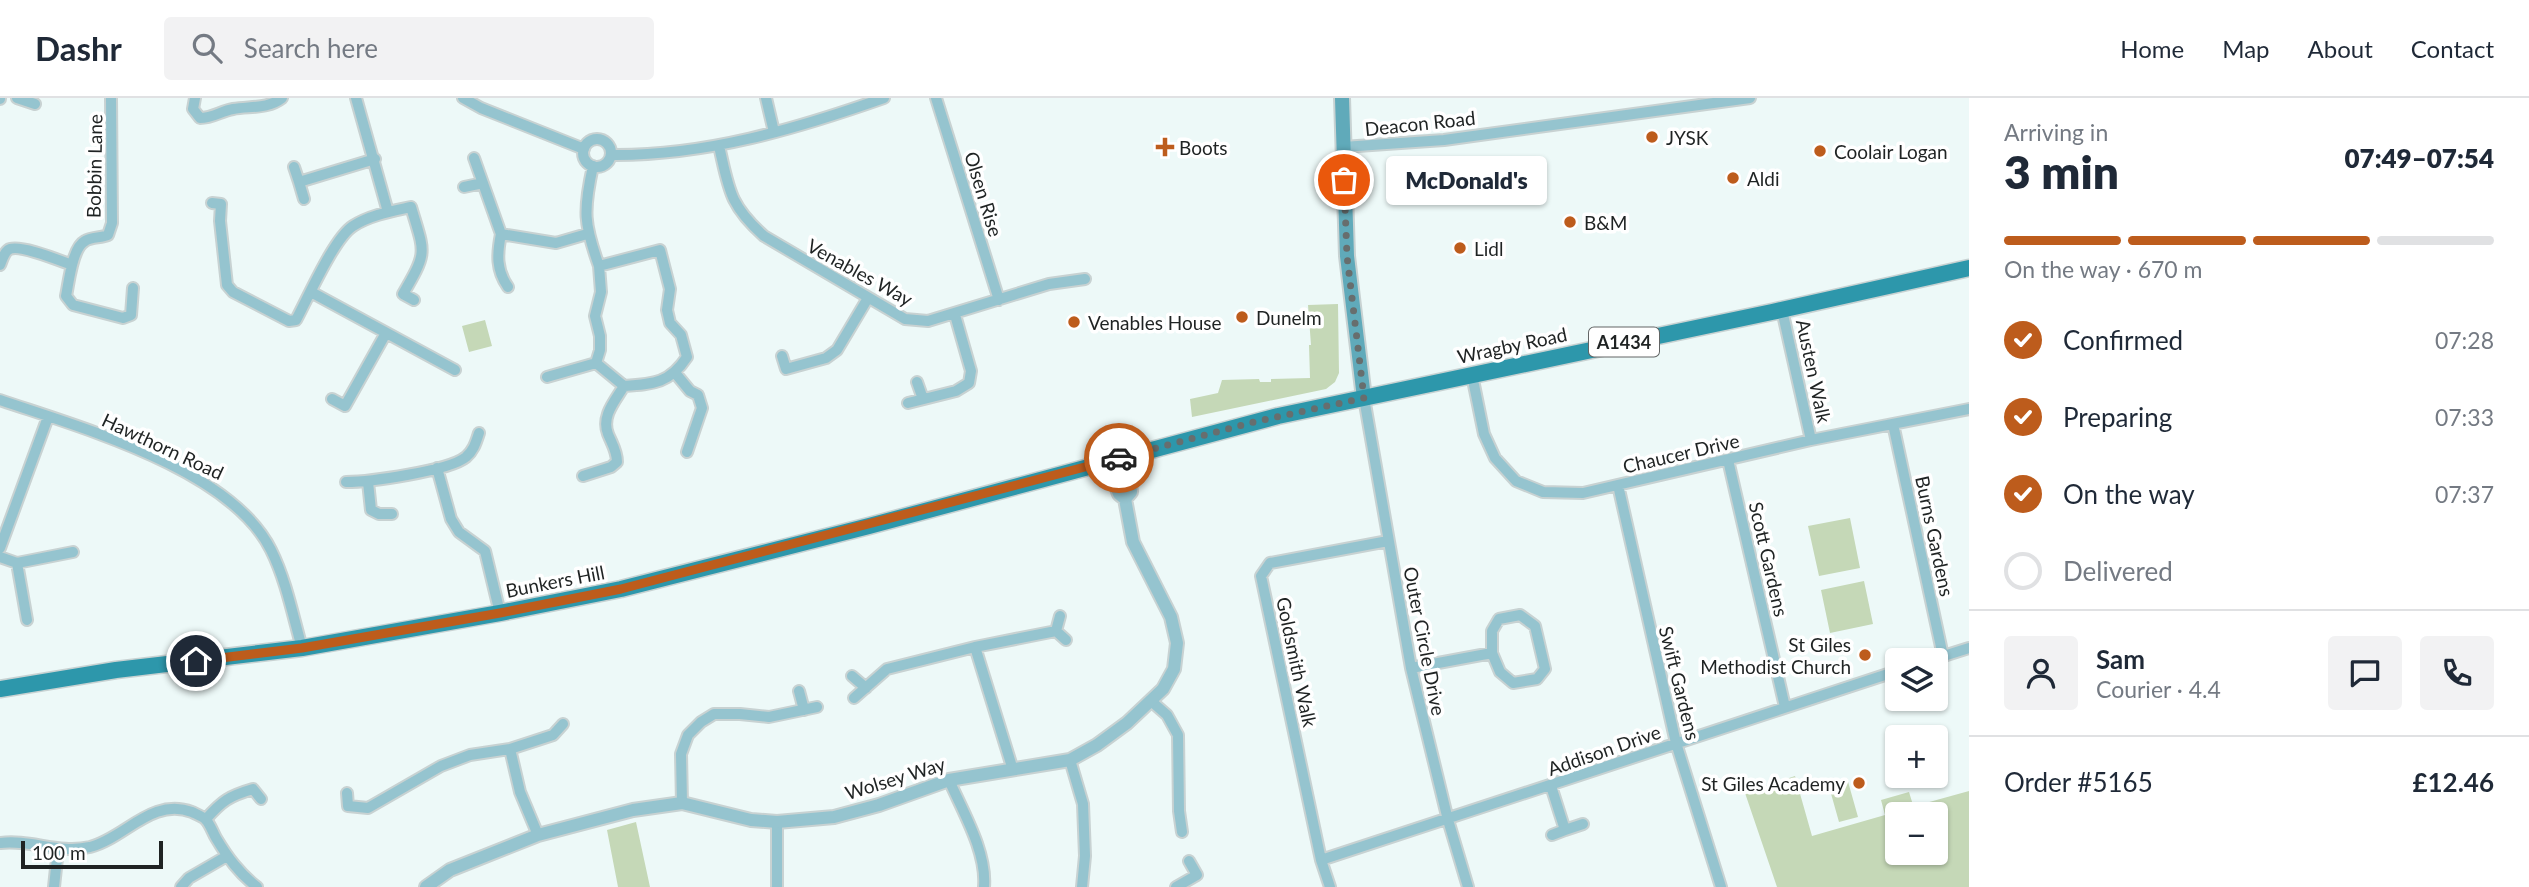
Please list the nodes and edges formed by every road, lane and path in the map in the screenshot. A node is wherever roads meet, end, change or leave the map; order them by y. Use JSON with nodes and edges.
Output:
{"nodes":[{"id":1,"x":17,"y":98,"type":"edge"},
{"id":2,"x":111,"y":98,"type":"edge"},
{"id":3,"x":195,"y":98,"type":"edge"},
{"id":4,"x":282,"y":98,"type":"edge"},
{"id":5,"x":356,"y":98,"type":"edge"},
{"id":6,"x":463,"y":98,"type":"edge"},
{"id":7,"x":766,"y":98,"type":"edge"},
{"id":8,"x":884,"y":98,"type":"edge"},
{"id":9,"x":936,"y":98,"type":"edge"},
{"id":10,"x":1342,"y":98,"type":"edge"},
{"id":11,"x":1749,"y":98,"type":"edge"},
{"id":12,"x":35,"y":104,"type":"dead end"},
{"id":13,"x":774,"y":132,"type":"junction"},
{"id":14,"x":719,"y":146,"type":"junction"},
{"id":15,"x":1343,"y":147,"type":"junction"},
{"id":16,"x":584,"y":149,"type":"junction"},
{"id":17,"x":611,"y":155,"type":"junction"},
{"id":18,"x":474,"y":158,"type":"dead end"},
{"id":19,"x":375,"y":159,"type":"junction"},
{"id":20,"x":593,"y":166,"type":"junction"},
{"id":21,"x":294,"y":167,"type":"dead end"},
{"id":22,"x":299,"y":182,"type":"junction"},
{"id":23,"x":483,"y":183,"type":"junction"},
{"id":24,"x":464,"y":187,"type":"dead end"},
{"id":25,"x":304,"y":198,"type":"dead end"},
{"id":26,"x":212,"y":203,"type":"dead end"},
{"id":27,"x":388,"y":212,"type":"junction"},
{"id":28,"x":501,"y":234,"type":"junction"},
{"id":29,"x":587,"y":234,"type":"junction"},
{"id":30,"x":0,"y":265,"type":"edge"},
{"id":31,"x":72,"y":265,"type":"junction"},
{"id":32,"x":599,"y":266,"type":"junction"},
{"id":33,"x":1969,"y":268,"type":"edge"},
{"id":34,"x":500,"y":275,"type":"junction"},
{"id":35,"x":1085,"y":279,"type":"dead end"},
{"id":36,"x":487,"y":281,"type":"dead end"},
{"id":37,"x":508,"y":287,"type":"dead end"},
{"id":38,"x":133,"y":288,"type":"dead end"},
{"id":39,"x":311,"y":292,"type":"junction"},
{"id":40,"x":868,"y":298,"type":"junction"},
{"id":41,"x":414,"y":300,"type":"dead end"},
{"id":42,"x":999,"y":300,"type":"junction"},
{"id":43,"x":1782,"y":310,"type":"junction"},
{"id":44,"x":955,"y":315,"type":"junction"},
{"id":45,"x":386,"y":333,"type":"junction"},
{"id":46,"x":782,"y":356,"type":"dead end"},
{"id":47,"x":596,"y":363,"type":"junction"},
{"id":48,"x":455,"y":370,"type":"dead end"},
{"id":49,"x":676,"y":374,"type":"junction"},
{"id":50,"x":1472,"y":375,"type":"junction"},
{"id":51,"x":547,"y":377,"type":"dead end"},
{"id":52,"x":917,"y":382,"type":"dead end"},
{"id":53,"x":624,"y":386,"type":"junction"},
{"id":54,"x":1364,"y":398,"type":"junction"},
{"id":55,"x":332,"y":399,"type":"dead end"},
{"id":56,"x":0,"y":400,"type":"edge"},
{"id":57,"x":923,"y":400,"type":"junction"},
{"id":58,"x":908,"y":403,"type":"dead end"},
{"id":59,"x":1969,"y":409,"type":"edge"},
{"id":60,"x":48,"y":417,"type":"junction"},
{"id":61,"x":1893,"y":424,"type":"junction"},
{"id":62,"x":479,"y":433,"type":"dead end"},
{"id":63,"x":1811,"y":440,"type":"junction"},
{"id":64,"x":687,"y":452,"type":"dead end"},
{"id":65,"x":1126,"y":456,"type":"junction"},
{"id":66,"x":1728,"y":460,"type":"junction"},
{"id":67,"x":1107,"y":462,"type":"junction"},
{"id":68,"x":437,"y":468,"type":"junction"},
{"id":69,"x":583,"y":476,"type":"dead end"},
{"id":70,"x":346,"y":482,"type":"dead end"},
{"id":71,"x":368,"y":482,"type":"junction"},
{"id":72,"x":1618,"y":485,"type":"junction"},
{"id":73,"x":1125,"y":499,"type":"junction"},
{"id":74,"x":392,"y":514,"type":"dead end"},
{"id":75,"x":1388,"y":541,"type":"junction"},
{"id":76,"x":0,"y":548,"type":"edge"},
{"id":77,"x":73,"y":552,"type":"dead end"},
{"id":78,"x":0,"y":557,"type":"edge"},
{"id":79,"x":16,"y":563,"type":"junction"},
{"id":80,"x":500,"y":613,"type":"junction"},
{"id":81,"x":1060,"y":617,"type":"dead end"},
{"id":82,"x":27,"y":620,"type":"dead end"},
{"id":83,"x":1056,"y":631,"type":"junction"},
{"id":84,"x":1066,"y":640,"type":"dead end"},
{"id":85,"x":975,"y":647,"type":"junction"},
{"id":86,"x":302,"y":648,"type":"junction"},
{"id":87,"x":1941,"y":648,"type":"edge"},
{"id":88,"x":1969,"y":648,"type":"edge"},
{"id":89,"x":1492,"y":653,"type":"junction"},
{"id":90,"x":1948,"y":654,"type":"edge"},
{"id":91,"x":1410,"y":668,"type":"junction"},
{"id":92,"x":1885,"y":675,"type":"edge"},
{"id":93,"x":852,"y":676,"type":"dead end"},
{"id":94,"x":866,"y":688,"type":"junction"},
{"id":95,"x":0,"y":689,"type":"edge"},
{"id":96,"x":799,"y":691,"type":"dead end"},
{"id":97,"x":854,"y":698,"type":"dead end"},
{"id":98,"x":1151,"y":701,"type":"junction"},
{"id":99,"x":817,"y":708,"type":"dead end"},
{"id":100,"x":1785,"y":708,"type":"junction"},
{"id":101,"x":804,"y":710,"type":"junction"},
{"id":102,"x":563,"y":724,"type":"dead end"},
{"id":103,"x":553,"y":735,"type":"junction"},
{"id":104,"x":1676,"y":743,"type":"junction"},
{"id":105,"x":561,"y":746,"type":"dead end"},
{"id":106,"x":510,"y":748,"type":"junction"},
{"id":107,"x":1070,"y":761,"type":"junction"},
{"id":108,"x":1013,"y":770,"type":"junction"},
{"id":109,"x":258,"y":778,"type":"dead end"},
{"id":110,"x":949,"y":780,"type":"junction"},
{"id":111,"x":1551,"y":786,"type":"junction"},
{"id":112,"x":253,"y":789,"type":"junction"},
{"id":113,"x":347,"y":793,"type":"dead end"},
{"id":114,"x":261,"y":799,"type":"dead end"},
{"id":115,"x":682,"y":803,"type":"junction"},
{"id":116,"x":348,"y":806,"type":"junction"},
{"id":117,"x":338,"y":815,"type":"dead end"},
{"id":118,"x":206,"y":819,"type":"junction"},
{"id":119,"x":1448,"y":820,"type":"junction"},
{"id":120,"x":777,"y":822,"type":"junction"},
{"id":121,"x":1583,"y":824,"type":"dead end"},
{"id":122,"x":1565,"y":830,"type":"junction"},
{"id":123,"x":1182,"y":832,"type":"dead end"},
{"id":124,"x":538,"y":835,"type":"junction"},
{"id":125,"x":1552,"y":835,"type":"dead end"},
{"id":126,"x":0,"y":843,"type":"edge"},
{"id":127,"x":58,"y":849,"type":"junction"},
{"id":128,"x":227,"y":856,"type":"junction"},
{"id":129,"x":1321,"y":860,"type":"junction"},
{"id":130,"x":1189,"y":861,"type":"dead end"},
{"id":131,"x":54,"y":887,"type":"edge"},
{"id":132,"x":181,"y":887,"type":"edge"},
{"id":133,"x":257,"y":887,"type":"edge"},
{"id":134,"x":426,"y":887,"type":"edge"},
{"id":135,"x":778,"y":887,"type":"edge"},
{"id":136,"x":984,"y":887,"type":"edge"},
{"id":137,"x":1082,"y":887,"type":"edge"},
{"id":138,"x":1176,"y":887,"type":"edge"},
{"id":139,"x":1330,"y":887,"type":"edge"},
{"id":140,"x":1468,"y":887,"type":"edge"},
{"id":141,"x":1721,"y":887,"type":"edge"}],
"edges":[{"from":1,"to":12,"type":"street"},
{"from":2,"to":31,"type":"street","name":"Bobbin Lane"},
{"from":3,"to":4,"type":"street"},
{"from":5,"to":19,"type":"street"},
{"from":6,"to":16,"type":"street"},
{"from":7,"to":13,"type":"street"},
{"from":8,"to":13,"type":"street"},
{"from":9,"to":42,"type":"street","name":"Olsen Rise"},
{"from":10,"to":15,"type":"main road"},
{"from":11,"to":15,"type":"street","name":"Deacon Road"},
{"from":13,"to":14,"type":"street"},
{"from":14,"to":17,"type":"street"},
{"from":14,"to":40,"type":"street","name":"Venables Way"},
{"from":15,"to":54,"type":"main road"},
{"from":16,"to":17,"type":"street"},
{"from":16,"to":20,"type":"street"},
{"from":17,"to":20,"type":"street"},
{"from":18,"to":23,"type":"street"},
{"from":19,"to":22,"type":"street"},
{"from":19,"to":27,"type":"street"},
{"from":20,"to":29,"type":"street"},
{"from":21,"to":22,"type":"street"},
{"from":22,"to":25,"type":"street"},
{"from":23,"to":24,"type":"street"},
{"from":23,"to":28,"type":"street"},
{"from":26,"to":39,"type":"street"},
{"from":27,"to":39,"type":"street"},
{"from":27,"to":41,"type":"street"},
{"from":28,"to":29,"type":"street"},
{"from":28,"to":34,"type":"street"},
{"from":29,"to":32,"type":"street"},
{"from":30,"to":31,"type":"street"},
{"from":31,"to":38,"type":"street","name":"Bobbin Lane"},
{"from":32,"to":47,"type":"street"},
{"from":32,"to":49,"type":"street"},
{"from":33,"to":43,"type":"main road","name":"Wragby Road","number":"A1434"},
{"from":34,"to":36,"type":"street"},
{"from":34,"to":37,"type":"street"},
{"from":35,"to":42,"type":"street","name":"Venables Way"},
{"from":39,"to":45,"type":"street"},
{"from":40,"to":44,"type":"street","name":"Venables Way"},
{"from":40,"to":46,"type":"street"},
{"from":42,"to":44,"type":"street","name":"Venables Way"},
{"from":43,"to":50,"type":"main road","name":"Wragby Road","number":"A1434"},
{"from":43,"to":63,"type":"street","name":"Austen Walk"},
{"from":44,"to":57,"type":"street"},
{"from":45,"to":48,"type":"street"},
{"from":45,"to":55,"type":"street"},
{"from":47,"to":51,"type":"street"},
{"from":47,"to":53,"type":"street"},
{"from":49,"to":53,"type":"street"},
{"from":49,"to":64,"type":"street"},
{"from":50,"to":54,"type":"main road","name":"Wragby Road","number":"A1434"},
{"from":50,"to":72,"type":"street","name":"Chaucer Drive"},
{"from":52,"to":57,"type":"street"},
{"from":53,"to":69,"type":"street"},
{"from":54,"to":65,"type":"main road","name":"Wragby Road","number":"A1434"},
{"from":54,"to":75,"type":"street","name":"Outer Circle Drive"},
{"from":56,"to":60,"type":"street","name":"Hawthorn Road"},
{"from":57,"to":58,"type":"street"},
{"from":59,"to":61,"type":"street","name":"Chaucer Drive"},
{"from":60,"to":76,"type":"street"},
{"from":60,"to":86,"type":"street","name":"Hawthorn Road"},
{"from":61,"to":63,"type":"street","name":"Chaucer Drive"},
{"from":61,"to":87,"type":"street","name":"Burns Gardens"},
{"from":62,"to":68,"type":"street"},
{"from":63,"to":66,"type":"street","name":"Chaucer Drive"},
{"from":65,"to":67,"type":"main road","name":"Wragby Road","number":"A1434"},
{"from":65,"to":73,"type":"street","name":"Wolsey Way"},
{"from":66,"to":72,"type":"street","name":"Chaucer Drive"},
{"from":66,"to":100,"type":"street","name":"Scott Gardens"},
{"from":67,"to":73,"type":"street","name":"Wolsey Way"},
{"from":67,"to":80,"type":"main road","name":"Bunkers Hill","number":"A1434"},
{"from":68,"to":71,"type":"street"},
{"from":68,"to":80,"type":"street"},
{"from":70,"to":71,"type":"street"},
{"from":71,"to":74,"type":"street"},
{"from":72,"to":104,"type":"street","name":"Swift Gardens"},
{"from":73,"to":98,"type":"street","name":"Wolsey Way"},
{"from":75,"to":91,"type":"street","name":"Outer Circle Drive"},
{"from":75,"to":129,"type":"street","name":"Goldsmith Walk"},
{"from":77,"to":79,"type":"street"},
{"from":78,"to":79,"type":"street"},
{"from":79,"to":82,"type":"street"},
{"from":80,"to":86,"type":"main road","name":"Bunkers Hill","number":"A1434"},
{"from":81,"to":83,"type":"street"},
{"from":83,"to":84,"type":"street"},
{"from":83,"to":85,"type":"street"},
{"from":85,"to":94,"type":"street"},
{"from":85,"to":108,"type":"street"},
{"from":86,"to":95,"type":"main road","name":"Bunkers Hill","number":"A1434"},
{"from":88,"to":90,"type":"street"},
{"from":89,"to":89,"type":"street"},
{"from":89,"to":91,"type":"street"},
{"from":91,"to":119,"type":"street","name":"Outer Circle Drive"},
{"from":92,"to":100,"type":"street","name":"Addison Drive"},
{"from":93,"to":94,"type":"street"},
{"from":94,"to":97,"type":"street"},
{"from":96,"to":101,"type":"street"},
{"from":98,"to":107,"type":"street","name":"Wolsey Way"},
{"from":98,"to":123,"type":"street"},
{"from":99,"to":101,"type":"street"},
{"from":100,"to":104,"type":"street","name":"Addison Drive"},
{"from":101,"to":115,"type":"street"},
{"from":102,"to":103,"type":"street"},
{"from":103,"to":105,"type":"street"},
{"from":103,"to":106,"type":"street"},
{"from":104,"to":111,"type":"street","name":"Addison Drive"},
{"from":104,"to":141,"type":"street","name":"Swift Gardens"},
{"from":106,"to":116,"type":"street"},
{"from":106,"to":124,"type":"street"},
{"from":107,"to":108,"type":"street","name":"Wolsey Way"},
{"from":107,"to":137,"type":"street"},
{"from":108,"to":110,"type":"street","name":"Wolsey Way"},
{"from":109,"to":112,"type":"street"},
{"from":110,"to":120,"type":"street","name":"Wolsey Way"},
{"from":110,"to":136,"type":"street"},
{"from":111,"to":119,"type":"street","name":"Addison Drive"},
{"from":111,"to":122,"type":"street"},
{"from":112,"to":114,"type":"street"},
{"from":112,"to":118,"type":"street"},
{"from":113,"to":116,"type":"street"},
{"from":115,"to":120,"type":"street","name":"Wolsey Way"},
{"from":115,"to":124,"type":"street","name":"Wolsey Way"},
{"from":116,"to":117,"type":"street"},
{"from":118,"to":127,"type":"street"},
{"from":118,"to":128,"type":"street"},
{"from":119,"to":129,"type":"street","name":"Addison Drive"},
{"from":119,"to":140,"type":"street","name":"Outer Circle Drive"},
{"from":120,"to":135,"type":"street"},
{"from":121,"to":122,"type":"street"},
{"from":122,"to":125,"type":"street"},
{"from":124,"to":134,"type":"street","name":"Wolsey Way"},
{"from":126,"to":127,"type":"street"},
{"from":127,"to":131,"type":"street"},
{"from":128,"to":132,"type":"street"},
{"from":128,"to":133,"type":"street"},
{"from":129,"to":139,"type":"street","name":"Goldsmith Walk"},
{"from":130,"to":138,"type":"street"}]}
